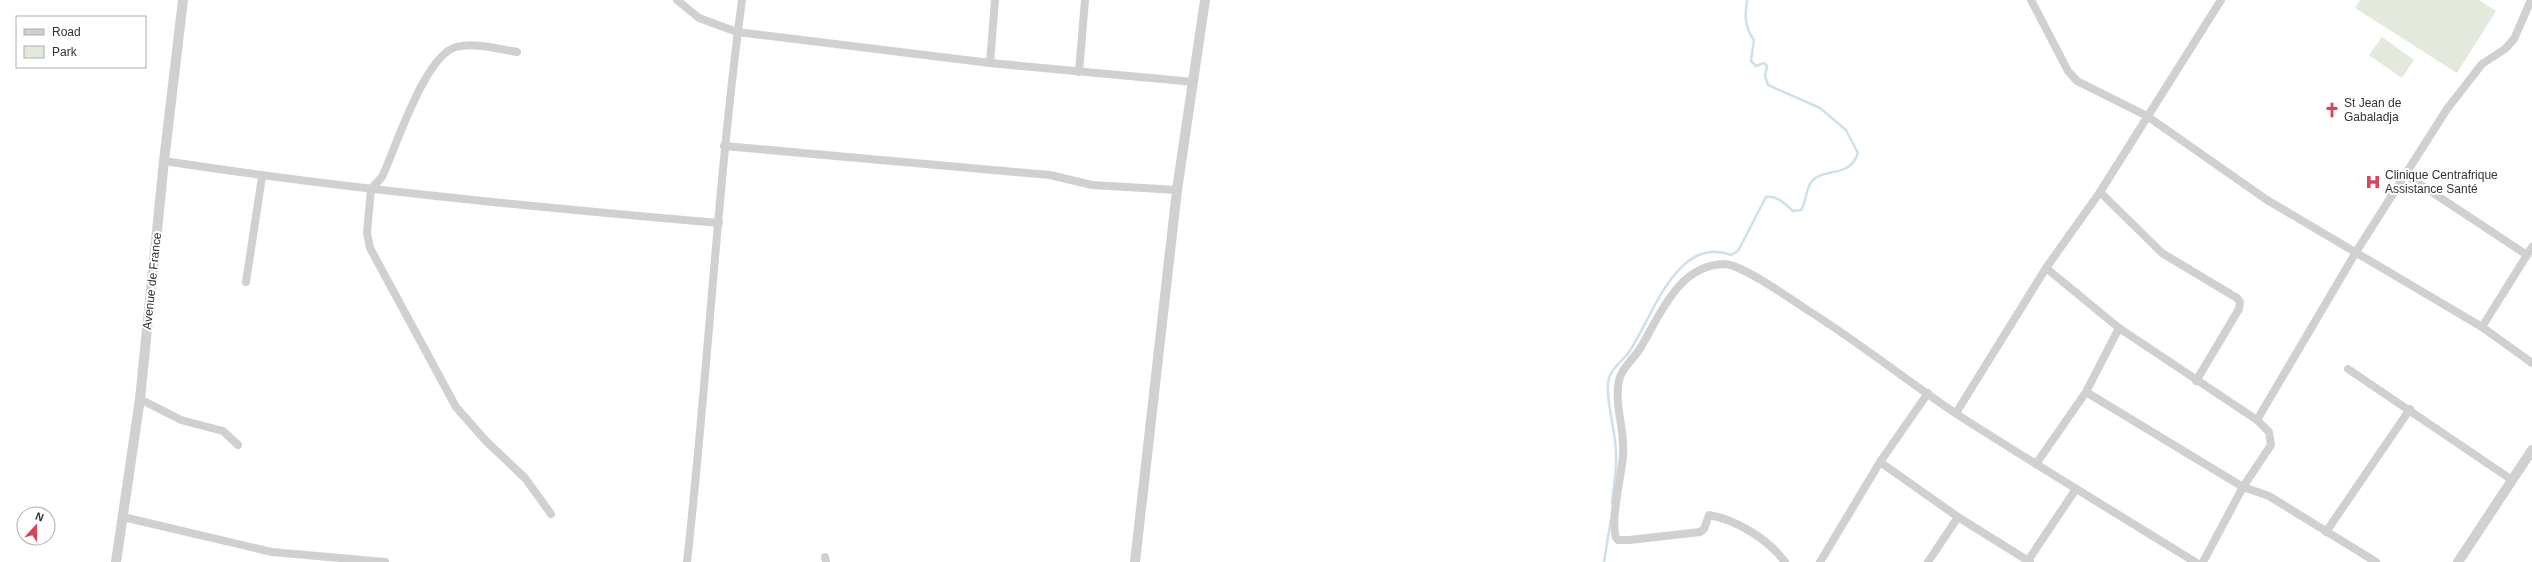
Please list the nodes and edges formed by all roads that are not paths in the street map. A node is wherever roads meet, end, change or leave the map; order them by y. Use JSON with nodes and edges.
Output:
{"nodes":[{"id":1,"x":183,"y":0,"type":"edge"},
{"id":2,"x":677,"y":0,"type":"edge"},
{"id":3,"x":742,"y":0,"type":"edge"},
{"id":4,"x":994,"y":0,"type":"edge"},
{"id":5,"x":1086,"y":0,"type":"edge"},
{"id":6,"x":1204,"y":0,"type":"edge"},
{"id":7,"x":2031,"y":0,"type":"edge"},
{"id":8,"x":2221,"y":0,"type":"edge"},
{"id":9,"x":2531,"y":0,"type":"edge"},
{"id":10,"x":737,"y":32,"type":"junction"},
{"id":11,"x":517,"y":52,"type":"dead end"},
{"id":12,"x":990,"y":63,"type":"junction"},
{"id":13,"x":1079,"y":72,"type":"junction"},
{"id":14,"x":1194,"y":82,"type":"junction"},
{"id":15,"x":2147,"y":116,"type":"junction"},
{"id":16,"x":724,"y":146,"type":"junction"},
{"id":17,"x":164,"y":162,"type":"junction"},
{"id":18,"x":2406,"y":175,"type":"junction"},
{"id":19,"x":262,"y":177,"type":"junction"},
{"id":20,"x":371,"y":189,"type":"junction"},
{"id":21,"x":1177,"y":190,"type":"junction"},
{"id":22,"x":2100,"y":192,"type":"junction"},
{"id":23,"x":719,"y":223,"type":"junction"},
{"id":24,"x":2532,"y":247,"type":"edge"},
{"id":25,"x":2356,"y":252,"type":"junction"},
{"id":26,"x":2527,"y":255,"type":"junction"},
{"id":27,"x":2046,"y":268,"type":"junction"},
{"id":28,"x":246,"y":282,"type":"dead end"},
{"id":29,"x":2482,"y":327,"type":"junction"},
{"id":30,"x":2119,"y":328,"type":"junction"},
{"id":31,"x":2532,"y":363,"type":"edge"},
{"id":32,"x":2348,"y":369,"type":"dead end"},
{"id":33,"x":2196,"y":381,"type":"junction"},
{"id":34,"x":2086,"y":392,"type":"junction"},
{"id":35,"x":1928,"y":393,"type":"junction"},
{"id":36,"x":140,"y":399,"type":"junction"},
{"id":37,"x":2410,"y":409,"type":"junction"},
{"id":38,"x":1956,"y":413,"type":"junction"},
{"id":39,"x":2257,"y":420,"type":"junction"},
{"id":40,"x":238,"y":445,"type":"dead end"},
{"id":41,"x":2532,"y":450,"type":"edge"},
{"id":42,"x":1880,"y":462,"type":"junction"},
{"id":43,"x":2036,"y":464,"type":"junction"},
{"id":44,"x":2512,"y":480,"type":"junction"},
{"id":45,"x":2243,"y":486,"type":"junction"},
{"id":46,"x":2076,"y":489,"type":"junction"},
{"id":47,"x":551,"y":514,"type":"dead end"},
{"id":48,"x":123,"y":517,"type":"junction"},
{"id":49,"x":1958,"y":517,"type":"junction"},
{"id":50,"x":2326,"y":532,"type":"junction"},
{"id":51,"x":116,"y":562,"type":"edge"},
{"id":52,"x":385,"y":562,"type":"edge"},
{"id":53,"x":687,"y":562,"type":"edge"},
{"id":54,"x":1135,"y":562,"type":"edge"},
{"id":55,"x":1785,"y":562,"type":"edge"},
{"id":56,"x":1820,"y":562,"type":"edge"},
{"id":57,"x":1928,"y":562,"type":"edge"},
{"id":58,"x":2028,"y":562,"type":"edge"},
{"id":59,"x":2195,"y":562,"type":"edge"},
{"id":60,"x":2203,"y":562,"type":"edge"},
{"id":61,"x":2376,"y":562,"type":"edge"},
{"id":62,"x":2458,"y":562,"type":"edge"}],
"edges":[{"from":1,"to":17,"type":"street","name":"Avenue de France"},
{"from":2,"to":10,"type":"street"},
{"from":3,"to":10,"type":"street"},
{"from":4,"to":12,"type":"street"},
{"from":5,"to":13,"type":"street"},
{"from":6,"to":14,"type":"street"},
{"from":7,"to":15,"type":"street"},
{"from":8,"to":15,"type":"street"},
{"from":9,"to":18,"type":"street"},
{"from":10,"to":12,"type":"street"},
{"from":10,"to":16,"type":"street"},
{"from":11,"to":20,"type":"street"},
{"from":12,"to":13,"type":"street"},
{"from":13,"to":14,"type":"street"},
{"from":14,"to":21,"type":"street"},
{"from":15,"to":22,"type":"street"},
{"from":15,"to":25,"type":"street"},
{"from":16,"to":21,"type":"street"},
{"from":16,"to":23,"type":"street"},
{"from":17,"to":19,"type":"street"},
{"from":17,"to":36,"type":"street","name":"Avenue de France"},
{"from":18,"to":25,"type":"street"},
{"from":18,"to":26,"type":"street"},
{"from":19,"to":20,"type":"street"},
{"from":19,"to":28,"type":"street"},
{"from":20,"to":23,"type":"street"},
{"from":20,"to":47,"type":"street"},
{"from":21,"to":54,"type":"street"},
{"from":22,"to":27,"type":"street"},
{"from":22,"to":33,"type":"street"},
{"from":23,"to":53,"type":"street"},
{"from":24,"to":26,"type":"street"},
{"from":25,"to":29,"type":"street"},
{"from":25,"to":39,"type":"street"},
{"from":26,"to":29,"type":"street"},
{"from":27,"to":30,"type":"street"},
{"from":27,"to":38,"type":"street"},
{"from":29,"to":31,"type":"street"},
{"from":30,"to":33,"type":"street"},
{"from":30,"to":34,"type":"street"},
{"from":32,"to":37,"type":"street"},
{"from":33,"to":39,"type":"street"},
{"from":34,"to":43,"type":"street"},
{"from":34,"to":45,"type":"street"},
{"from":35,"to":38,"type":"street"},
{"from":35,"to":42,"type":"street"},
{"from":35,"to":55,"type":"street"},
{"from":36,"to":40,"type":"street"},
{"from":36,"to":48,"type":"street","name":"Avenue de France"},
{"from":37,"to":44,"type":"street"},
{"from":37,"to":50,"type":"street"},
{"from":38,"to":43,"type":"street"},
{"from":39,"to":45,"type":"street"},
{"from":41,"to":44,"type":"street"},
{"from":42,"to":49,"type":"street"},
{"from":42,"to":56,"type":"street"},
{"from":43,"to":46,"type":"street"},
{"from":44,"to":62,"type":"street"},
{"from":45,"to":50,"type":"street"},
{"from":45,"to":60,"type":"street"},
{"from":46,"to":58,"type":"street"},
{"from":46,"to":59,"type":"street"},
{"from":48,"to":51,"type":"street","name":"Avenue de France"},
{"from":48,"to":52,"type":"street"},
{"from":49,"to":57,"type":"street"},
{"from":49,"to":58,"type":"street"},
{"from":50,"to":61,"type":"street"}]}
